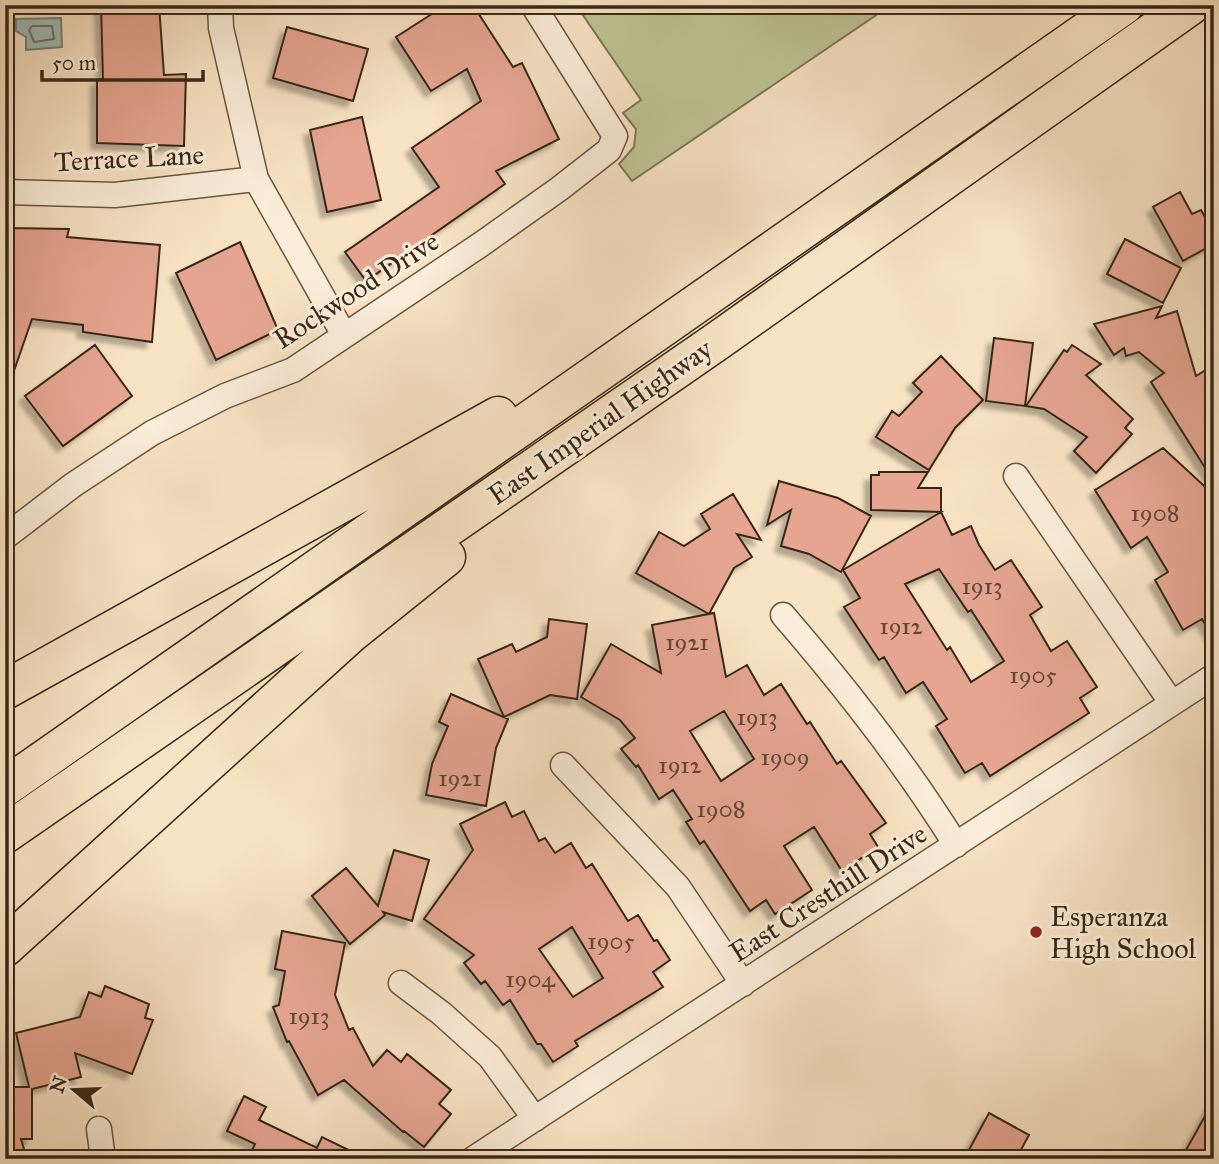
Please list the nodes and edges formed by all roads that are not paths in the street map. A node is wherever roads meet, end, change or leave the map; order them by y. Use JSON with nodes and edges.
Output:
{"nodes":[{"id":1,"x":220,"y":5,"type":"edge"},
{"id":2,"x":533,"y":5,"type":"edge"},
{"id":3,"x":1124,"y":5,"type":"edge"},
{"id":4,"x":1191,"y":5,"type":"edge"},
{"id":5,"x":256,"y":178,"type":"junction"},
{"id":6,"x":5,"y":192,"type":"edge"},
{"id":7,"x":683,"y":313,"type":"junction"},
{"id":8,"x":344,"y":335,"type":"junction"},
{"id":9,"x":716,"y":342,"type":"junction"},
{"id":10,"x":1016,"y":476,"type":"dead end"},
{"id":11,"x":5,"y":537,"type":"edge"},
{"id":12,"x":783,"y":615,"type":"dead end"},
{"id":13,"x":1214,"y":676,"type":"edge"},
{"id":14,"x":5,"y":690,"type":"edge"},
{"id":15,"x":1171,"y":702,"type":"junction"},
{"id":16,"x":563,"y":765,"type":"dead end"},
{"id":17,"x":5,"y":787,"type":"edge"},
{"id":18,"x":5,"y":834,"type":"edge"},
{"id":19,"x":956,"y":845,"type":"junction"},
{"id":20,"x":5,"y":947,"type":"edge"},
{"id":21,"x":401,"y":983,"type":"dead end"},
{"id":22,"x":743,"y":984,"type":"junction"},
{"id":23,"x":535,"y":1119,"type":"junction"},
{"id":24,"x":99,"y":1129,"type":"dead end"},
{"id":25,"x":103,"y":1159,"type":"edge"},
{"id":26,"x":473,"y":1159,"type":"edge"}],
"edges":[{"from":1,"to":5,"type":"street"},
{"from":2,"to":8,"type":"street","name":"Rockwood Drive"},
{"from":3,"to":7,"type":"highway","name":"East Imperial Highway"},
{"from":4,"to":9,"type":"highway","name":"East Imperial Highway"},
{"from":5,"to":6,"type":"street","name":"Terrace Lane"},
{"from":5,"to":8,"type":"street"},
{"from":7,"to":14,"type":"highway"},
{"from":7,"to":17,"type":"highway","name":"East Imperial Highway"},
{"from":8,"to":11,"type":"street","name":"Rockwood Drive"},
{"from":9,"to":18,"type":"highway","name":"East Imperial Highway"},
{"from":9,"to":20,"type":"highway"},
{"from":10,"to":15,"type":"street"},
{"from":12,"to":19,"type":"street"},
{"from":13,"to":15,"type":"street","name":"East Cresthill Drive"},
{"from":15,"to":19,"type":"street","name":"East Cresthill Drive"},
{"from":16,"to":22,"type":"street"},
{"from":19,"to":22,"type":"street","name":"East Cresthill Drive"},
{"from":21,"to":23,"type":"street"},
{"from":22,"to":23,"type":"street","name":"East Cresthill Drive"},
{"from":23,"to":26,"type":"street","name":"East Cresthill Drive"},
{"from":24,"to":25,"type":"street"}]}
